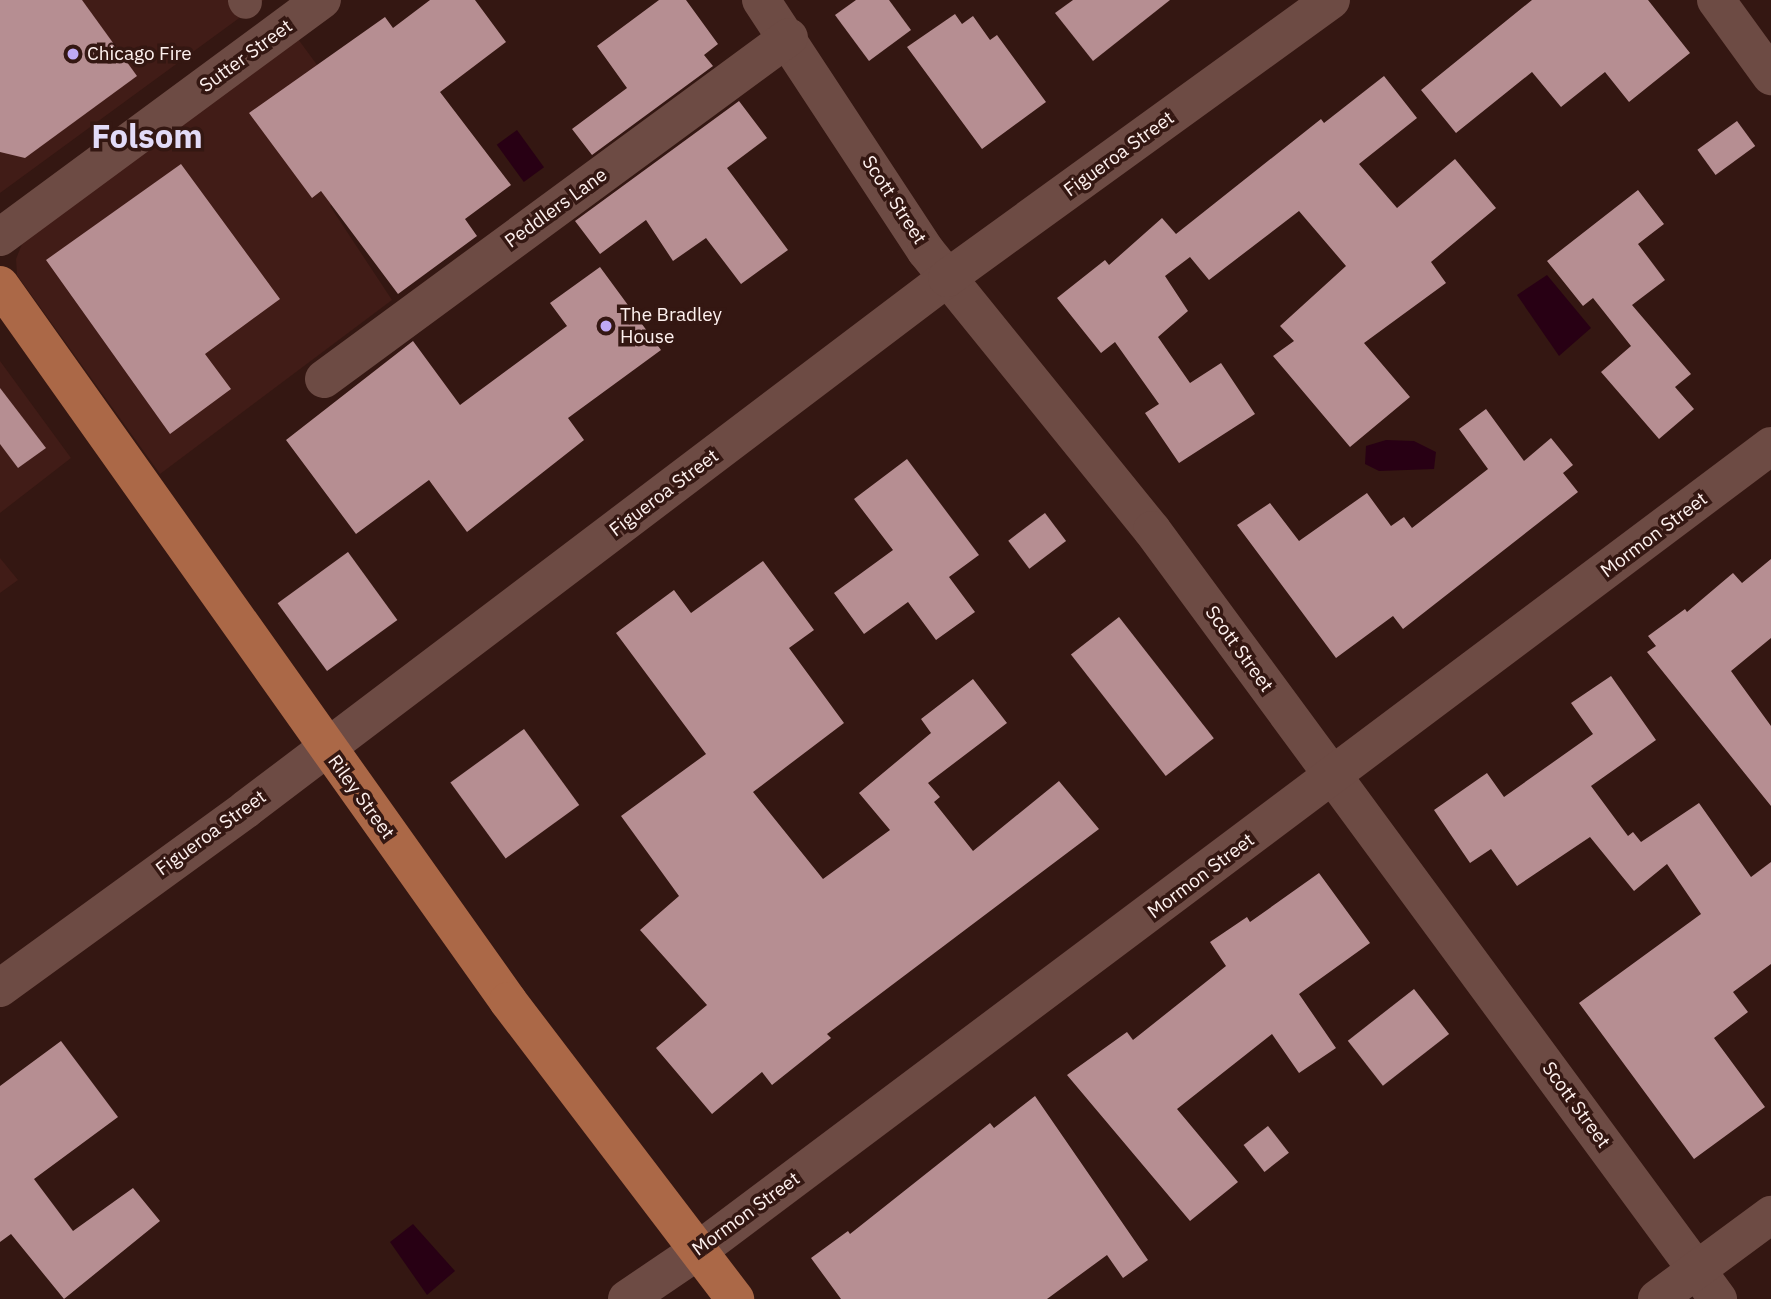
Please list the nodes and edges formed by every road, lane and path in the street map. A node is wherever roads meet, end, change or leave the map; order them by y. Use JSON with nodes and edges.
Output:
{"nodes":[{"id":1,"x":322,"y":0,"type":"edge"},
{"id":2,"x":761,"y":0,"type":"edge"},
{"id":3,"x":1331,"y":0,"type":"edge"},
{"id":4,"x":1716,"y":0,"type":"edge"},
{"id":5,"x":789,"y":37,"type":"junction"},
{"id":6,"x":1771,"y":76,"type":"edge"},
{"id":7,"x":0,"y":237,"type":"edge"},
{"id":8,"x":947,"y":278,"type":"junction"},
{"id":9,"x":0,"y":285,"type":"edge"},
{"id":10,"x":324,"y":379,"type":"dead end"},
{"id":11,"x":1771,"y":446,"type":"edge"},
{"id":12,"x":326,"y":748,"type":"junction"},
{"id":13,"x":1334,"y":777,"type":"junction"},
{"id":14,"x":0,"y":988,"type":"edge"},
{"id":15,"x":1771,"y":1215,"type":"edge"},
{"id":16,"x":699,"y":1250,"type":"junction"},
{"id":17,"x":1707,"y":1284,"type":"edge"},
{"id":18,"x":627,"y":1299,"type":"edge"},
{"id":19,"x":735,"y":1299,"type":"edge"},
{"id":20,"x":1657,"y":1299,"type":"edge"}],
"edges":[{"from":1,"to":7,"type":"street","name":"Sutter Street"},
{"from":2,"to":5,"type":"street","name":"Scott Street"},
{"from":3,"to":8,"type":"street","name":"Figueroa Street"},
{"from":4,"to":6,"type":"street"},
{"from":5,"to":8,"type":"street","name":"Scott Street"},
{"from":5,"to":10,"type":"street","name":"Peddlers Lane"},
{"from":8,"to":12,"type":"street","name":"Figueroa Street"},
{"from":8,"to":13,"type":"street","name":"Scott Street"},
{"from":9,"to":12,"type":"main road","name":"Riley Street"},
{"from":11,"to":13,"type":"street","name":"Mormon Street"},
{"from":12,"to":14,"type":"street","name":"Figueroa Street"},
{"from":12,"to":16,"type":"main road","name":"Riley Street"},
{"from":13,"to":16,"type":"street","name":"Mormon Street"},
{"from":13,"to":17,"type":"street","name":"Scott Street"},
{"from":15,"to":17,"type":"street"},
{"from":16,"to":18,"type":"street","name":"Mormon Street"},
{"from":16,"to":19,"type":"main road","name":"Riley Street"},
{"from":17,"to":20,"type":"street"}]}
